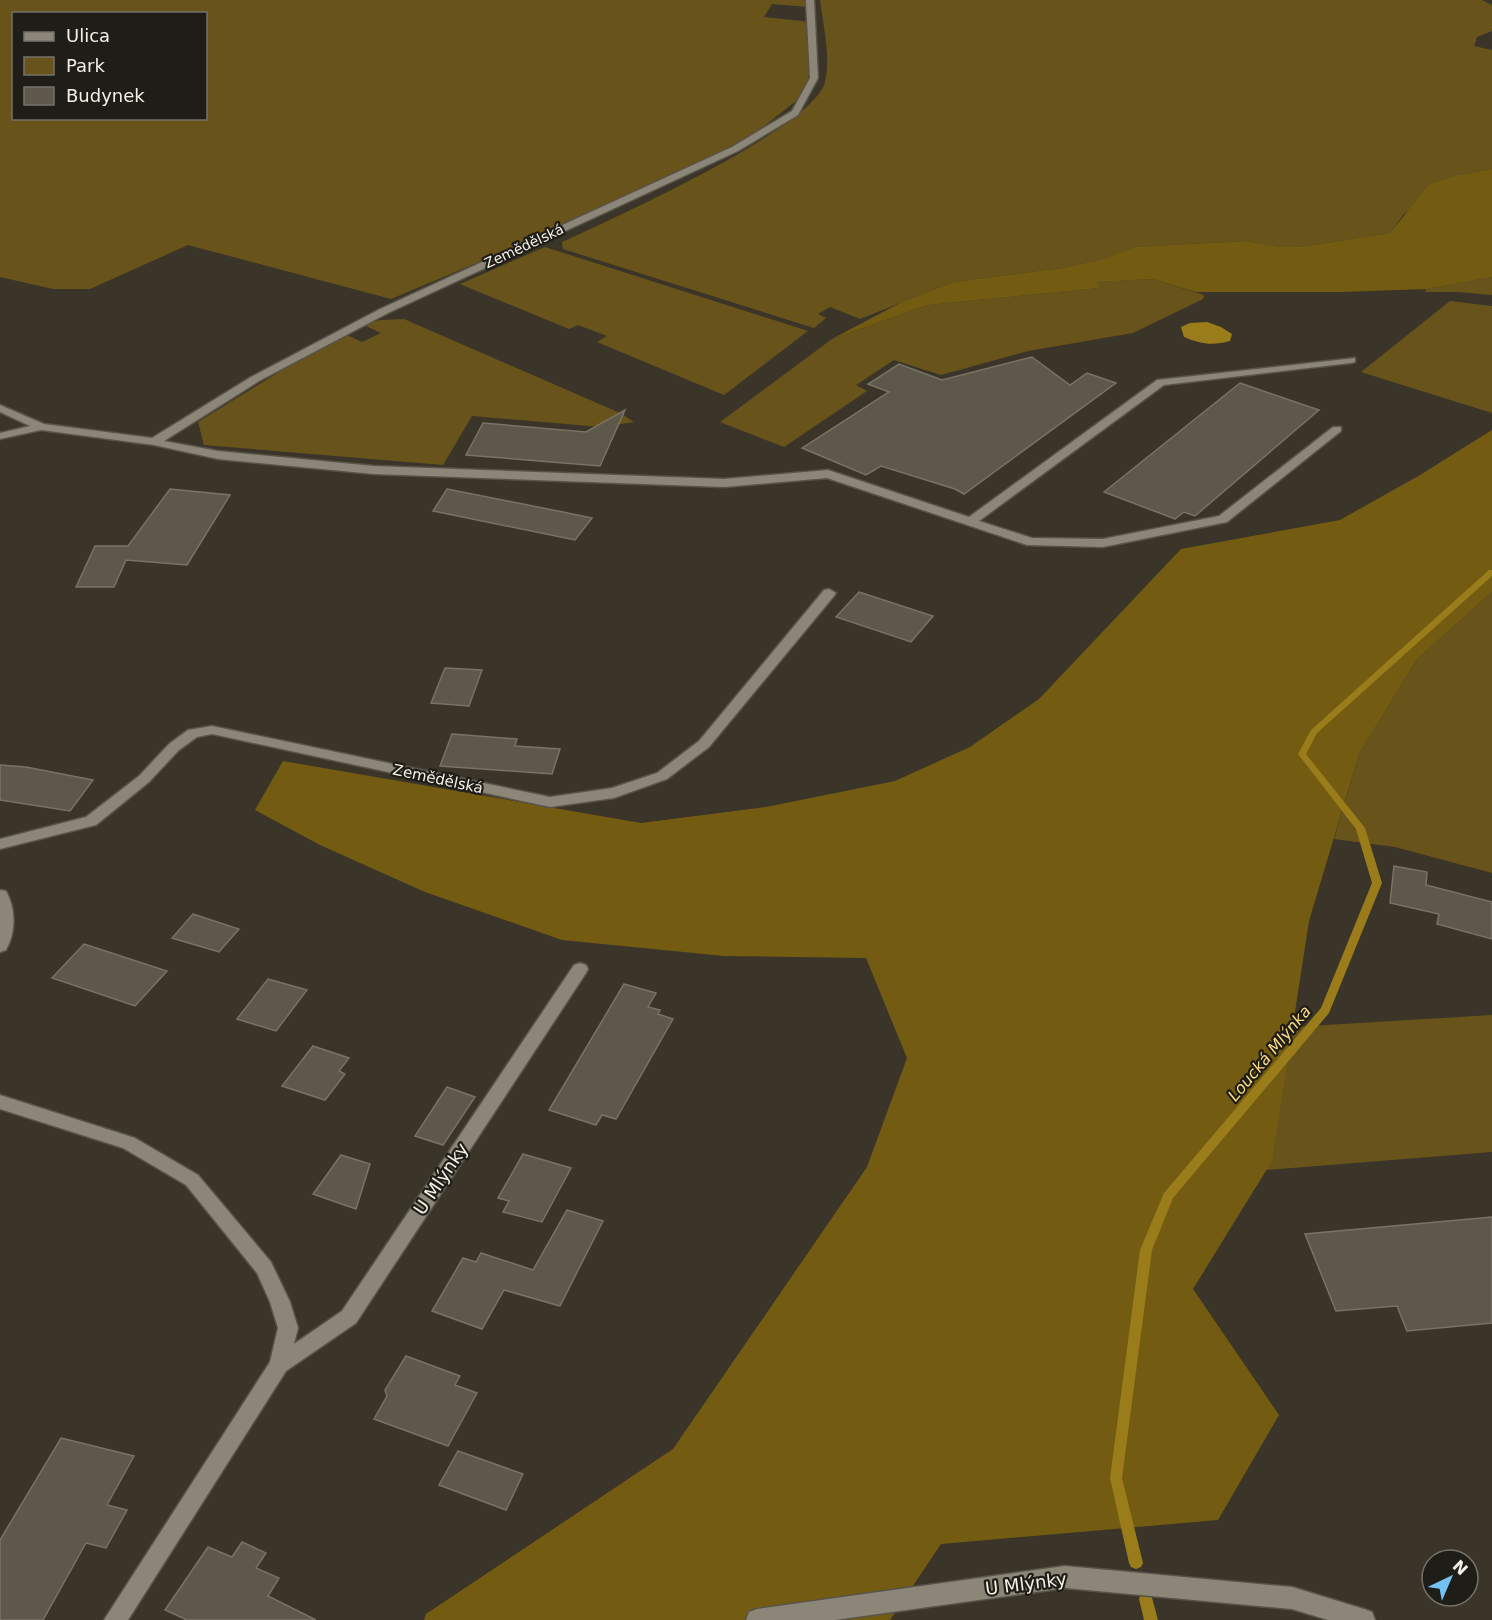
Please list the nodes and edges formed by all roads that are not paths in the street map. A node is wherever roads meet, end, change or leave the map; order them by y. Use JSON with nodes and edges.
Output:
{"nodes":[{"id":1,"x":810,"y":0,"type":"edge"},
{"id":2,"x":1351,"y":360,"type":"dead end"},
{"id":3,"x":0,"y":408,"type":"edge"},
{"id":4,"x":41,"y":427,"type":"junction"},
{"id":5,"x":1337,"y":429,"type":"dead end"},
{"id":6,"x":0,"y":436,"type":"edge"},
{"id":7,"x":154,"y":442,"type":"junction"},
{"id":8,"x":971,"y":521,"type":"junction"},
{"id":9,"x":829,"y":593,"type":"dead end"},
{"id":10,"x":0,"y":844,"type":"edge"},
{"id":11,"x":0,"y":895,"type":"edge"},
{"id":12,"x":0,"y":946,"type":"edge"},
{"id":13,"x":580,"y":969,"type":"dead end"},
{"id":14,"x":0,"y":1102,"type":"edge"},
{"id":15,"x":279,"y":1365,"type":"junction"},
{"id":16,"x":115,"y":1620,"type":"edge"},
{"id":17,"x":757,"y":1620,"type":"edge"},
{"id":18,"x":1364,"y":1620,"type":"edge"}],
"edges":[{"from":1,"to":7,"type":"street","name":"Zemědělská"},
{"from":2,"to":8,"type":"street"},
{"from":3,"to":4,"type":"street"},
{"from":4,"to":6,"type":"street"},
{"from":4,"to":7,"type":"street"},
{"from":5,"to":8,"type":"street"},
{"from":7,"to":8,"type":"street"},
{"from":9,"to":10,"type":"street","name":"Zemědělská"},
{"from":11,"to":12,"type":"street"},
{"from":13,"to":15,"type":"street","name":"U Mlýnky"},
{"from":14,"to":15,"type":"street","name":"U Mlýnky"},
{"from":15,"to":16,"type":"street","name":"U Mlýnky"},
{"from":17,"to":18,"type":"street","name":"U Mlýnky"}]}
